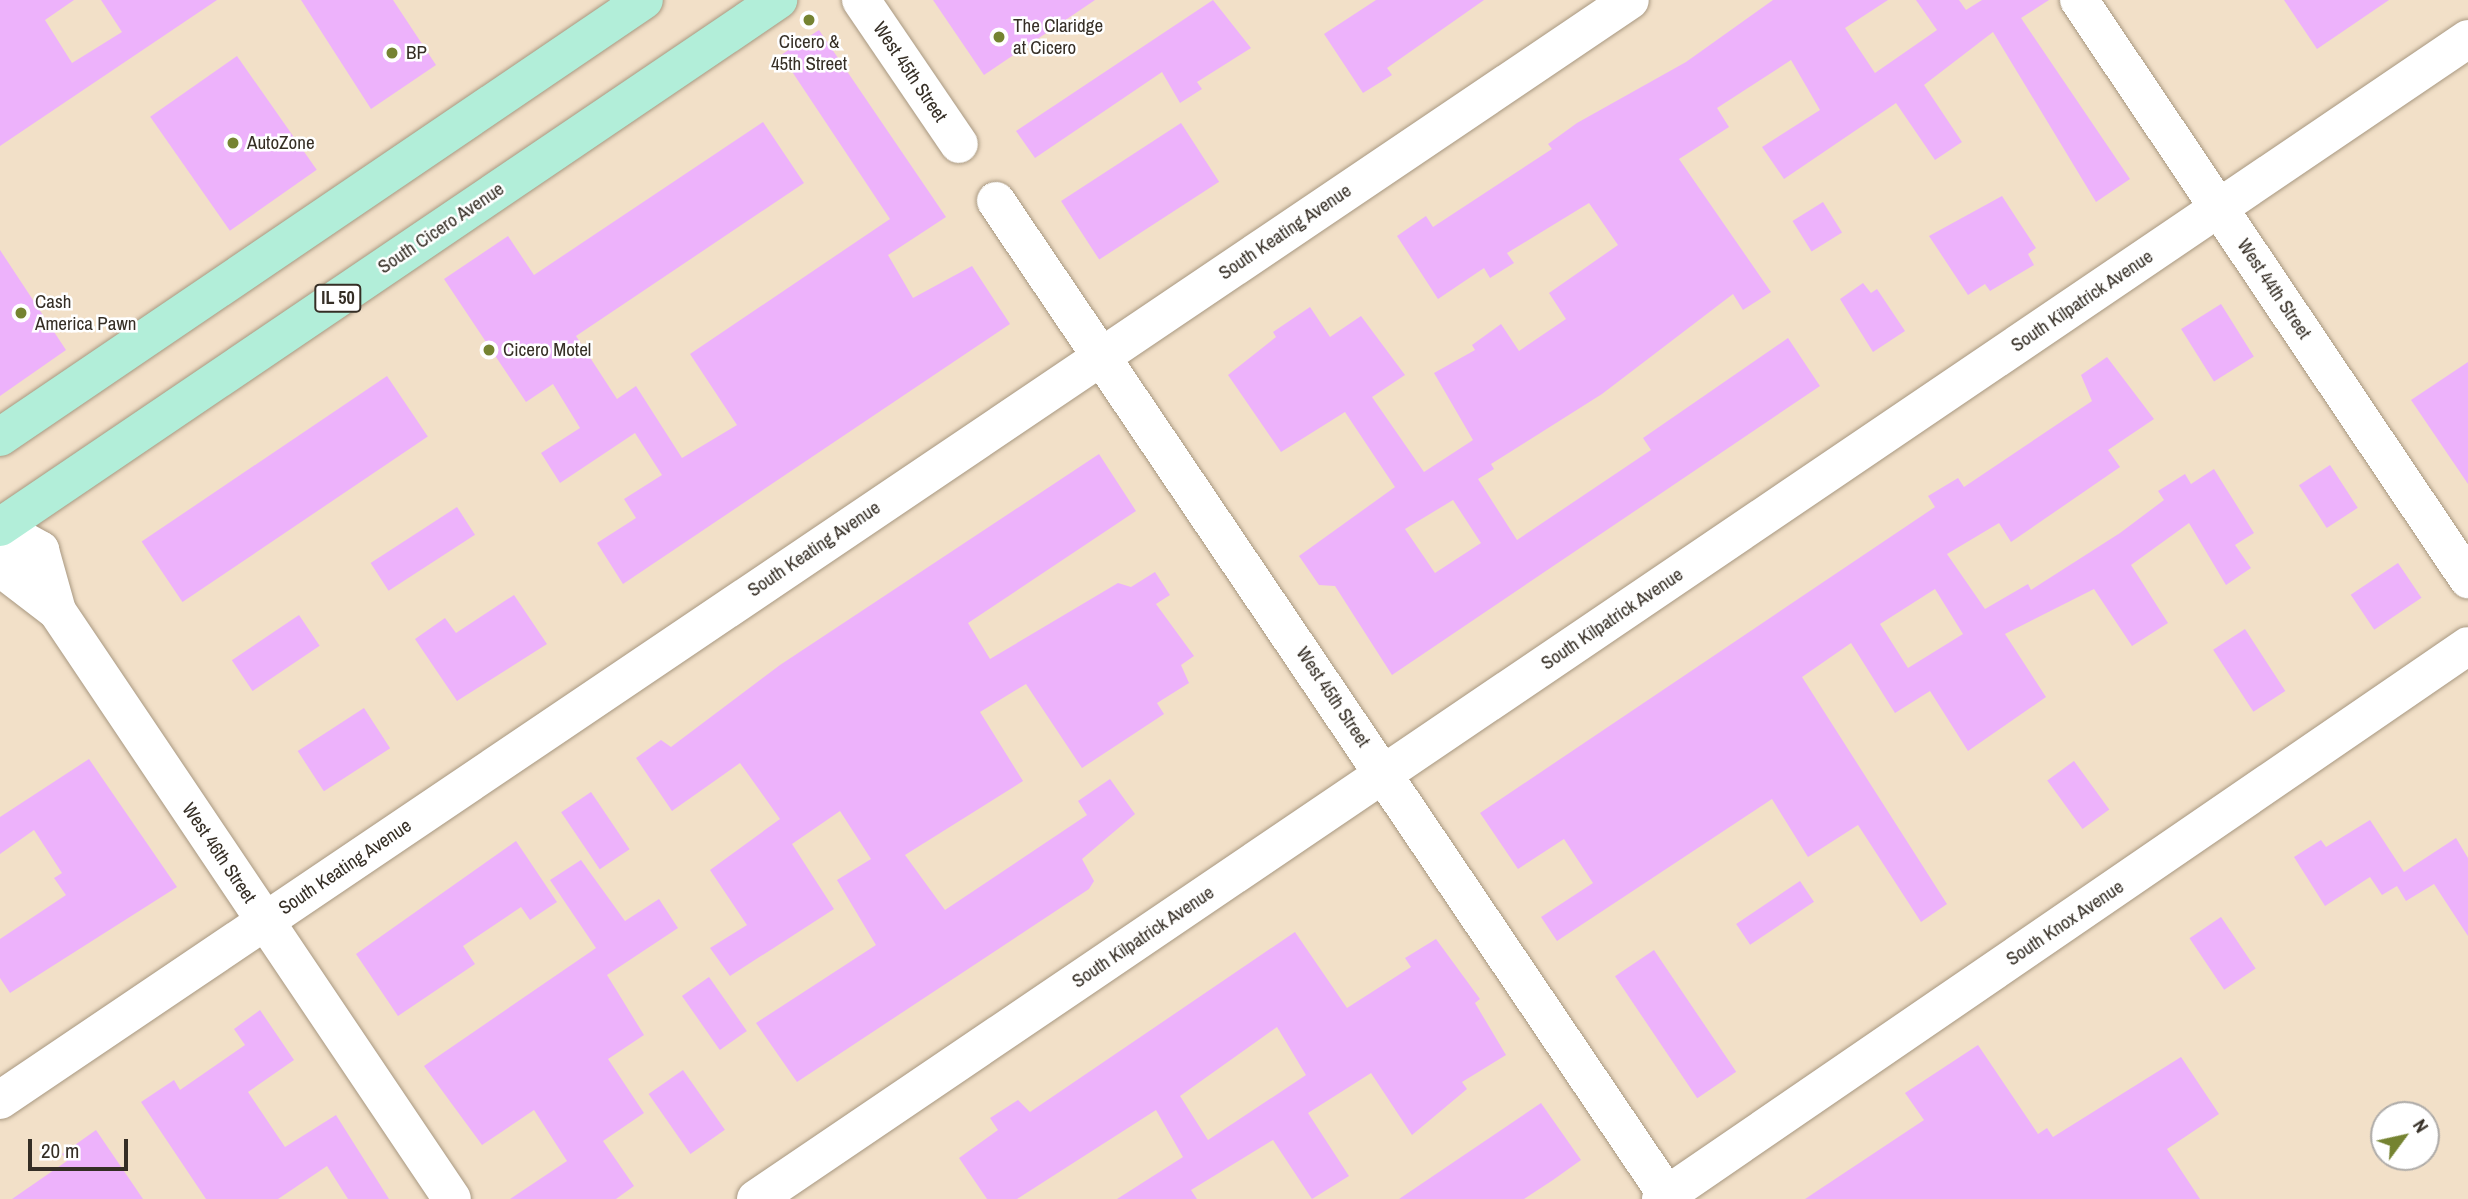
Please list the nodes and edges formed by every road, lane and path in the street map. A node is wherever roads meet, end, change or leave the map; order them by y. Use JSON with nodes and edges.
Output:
{"nodes":[{"id":1,"x":644,"y":0,"type":"edge"},
{"id":2,"x":778,"y":0,"type":"edge"},
{"id":3,"x":862,"y":0,"type":"edge"},
{"id":4,"x":1630,"y":0,"type":"edge"},
{"id":5,"x":2079,"y":0,"type":"edge"},
{"id":6,"x":2468,"y":39,"type":"edge"},
{"id":7,"x":959,"y":144,"type":"dead end"},
{"id":8,"x":996,"y":201,"type":"dead end"},
{"id":9,"x":2219,"y":208,"type":"junction"},
{"id":10,"x":1101,"y":354,"type":"junction"},
{"id":11,"x":0,"y":437,"type":"edge"},
{"id":12,"x":0,"y":528,"type":"edge"},
{"id":13,"x":2468,"y":579,"type":"edge"},
{"id":14,"x":2468,"y":646,"type":"edge"},
{"id":15,"x":1384,"y":774,"type":"junction"},
{"id":16,"x":265,"y":921,"type":"junction"},
{"id":17,"x":0,"y":1100,"type":"edge"},
{"id":18,"x":1664,"y":1197,"type":"edge"},
{"id":19,"x":452,"y":1199,"type":"edge"},
{"id":20,"x":756,"y":1199,"type":"edge"}],
"edges":[{"from":1,"to":11,"type":"main road"},
{"from":2,"to":12,"type":"main road","name":"South Cicero Avenue","number":"IL 50"},
{"from":3,"to":7,"type":"street","name":"West 45th Street"},
{"from":4,"to":10,"type":"street","name":"South Keating Avenue"},
{"from":5,"to":9,"type":"street","name":"West 44th Street"},
{"from":6,"to":9,"type":"street","name":"South Kilpatrick Avenue"},
{"from":8,"to":10,"type":"street","name":"West 45th Street"},
{"from":9,"to":13,"type":"street","name":"West 44th Street"},
{"from":9,"to":15,"type":"street","name":"South Kilpatrick Avenue"},
{"from":10,"to":15,"type":"street","name":"West 45th Street"},
{"from":10,"to":16,"type":"street","name":"South Keating Avenue"},
{"from":12,"to":16,"type":"street","name":"West 46th Street"},
{"from":14,"to":18,"type":"street","name":"South Knox Avenue"},
{"from":15,"to":18,"type":"street","name":"West 45th Street"},
{"from":15,"to":20,"type":"street","name":"South Kilpatrick Avenue"},
{"from":16,"to":17,"type":"street","name":"South Keating Avenue"},
{"from":16,"to":19,"type":"street","name":"West 46th Street"}]}
